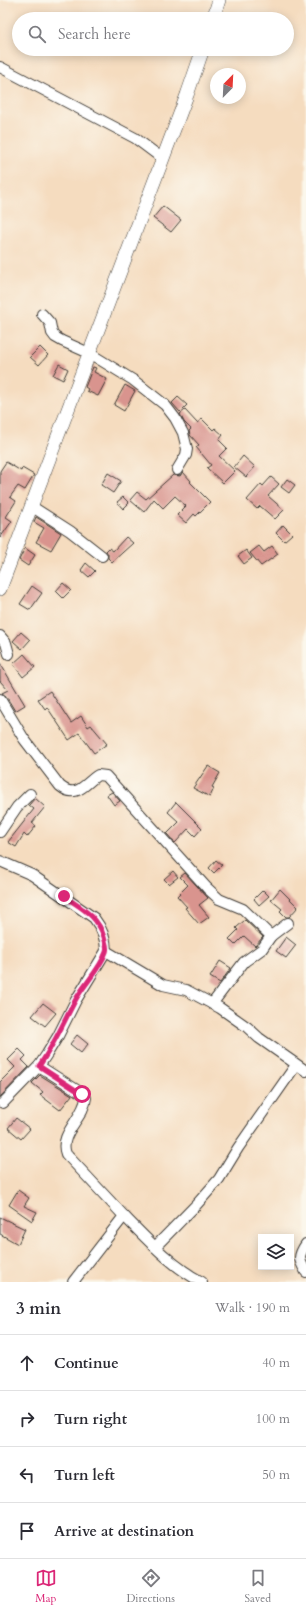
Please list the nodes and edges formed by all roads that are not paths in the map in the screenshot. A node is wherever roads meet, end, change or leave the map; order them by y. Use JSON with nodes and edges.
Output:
{"nodes":[{"id":1,"x":218,"y":0,"type":"edge"},
{"id":2,"x":215,"y":12,"type":"edge"},
{"id":3,"x":200,"y":56,"type":"edge"},
{"id":4,"x":0,"y":66,"type":"edge"},
{"id":5,"x":163,"y":159,"type":"junction"},
{"id":6,"x":42,"y":314,"type":"dead end"},
{"id":7,"x":88,"y":352,"type":"junction"},
{"id":8,"x":177,"y":470,"type":"dead end"},
{"id":9,"x":31,"y":506,"type":"junction"},
{"id":10,"x":102,"y":556,"type":"dead end"},
{"id":11,"x":0,"y":589,"type":"edge"},
{"id":12,"x":0,"y":636,"type":"edge"},
{"id":13,"x":9,"y":654,"type":"dead end"},
{"id":14,"x":0,"y":699,"type":"edge"},
{"id":15,"x":30,"y":794,"type":"dead end"},
{"id":16,"x":0,"y":832,"type":"edge"},
{"id":17,"x":0,"y":861,"type":"edge"},
{"id":18,"x":288,"y":924,"type":"dead end"},
{"id":19,"x":270,"y":936,"type":"junction"},
{"id":20,"x":106,"y":951,"type":"junction"},
{"id":21,"x":212,"y":1004,"type":"junction"},
{"id":22,"x":296,"y":1065,"type":"junction"},
{"id":23,"x":39,"y":1066,"type":"junction"},
{"id":24,"x":306,"y":1071,"type":"edge"},
{"id":25,"x":3,"y":1103,"type":"dead end"},
{"id":26,"x":124,"y":1216,"type":"junction"},
{"id":27,"x":306,"y":1244,"type":"edge"},
{"id":28,"x":155,"y":1247,"type":"junction"},
{"id":29,"x":306,"y":1272,"type":"edge"},
{"id":30,"x":73,"y":1282,"type":"edge"},
{"id":31,"x":202,"y":1282,"type":"edge"}],
"edges":[{"from":1,"to":2,"type":"main road"},
{"from":3,"to":5,"type":"main road"},
{"from":4,"to":5,"type":"street"},
{"from":5,"to":7,"type":"main road"},
{"from":6,"to":7,"type":"street"},
{"from":7,"to":8,"type":"street"},
{"from":7,"to":9,"type":"main road"},
{"from":9,"to":10,"type":"street"},
{"from":9,"to":11,"type":"main road"},
{"from":12,"to":13,"type":"street"},
{"from":14,"to":19,"type":"street"},
{"from":15,"to":16,"type":"street"},
{"from":17,"to":20,"type":"street"},
{"from":18,"to":19,"type":"street"},
{"from":19,"to":21,"type":"street"},
{"from":20,"to":21,"type":"street"},
{"from":20,"to":23,"type":"street"},
{"from":21,"to":22,"type":"street"},
{"from":22,"to":24,"type":"street"},
{"from":22,"to":28,"type":"street"},
{"from":23,"to":25,"type":"street"},
{"from":23,"to":26,"type":"street"},
{"from":26,"to":28,"type":"street"},
{"from":26,"to":30,"type":"street"},
{"from":27,"to":29,"type":"street"},
{"from":28,"to":31,"type":"street"}]}
